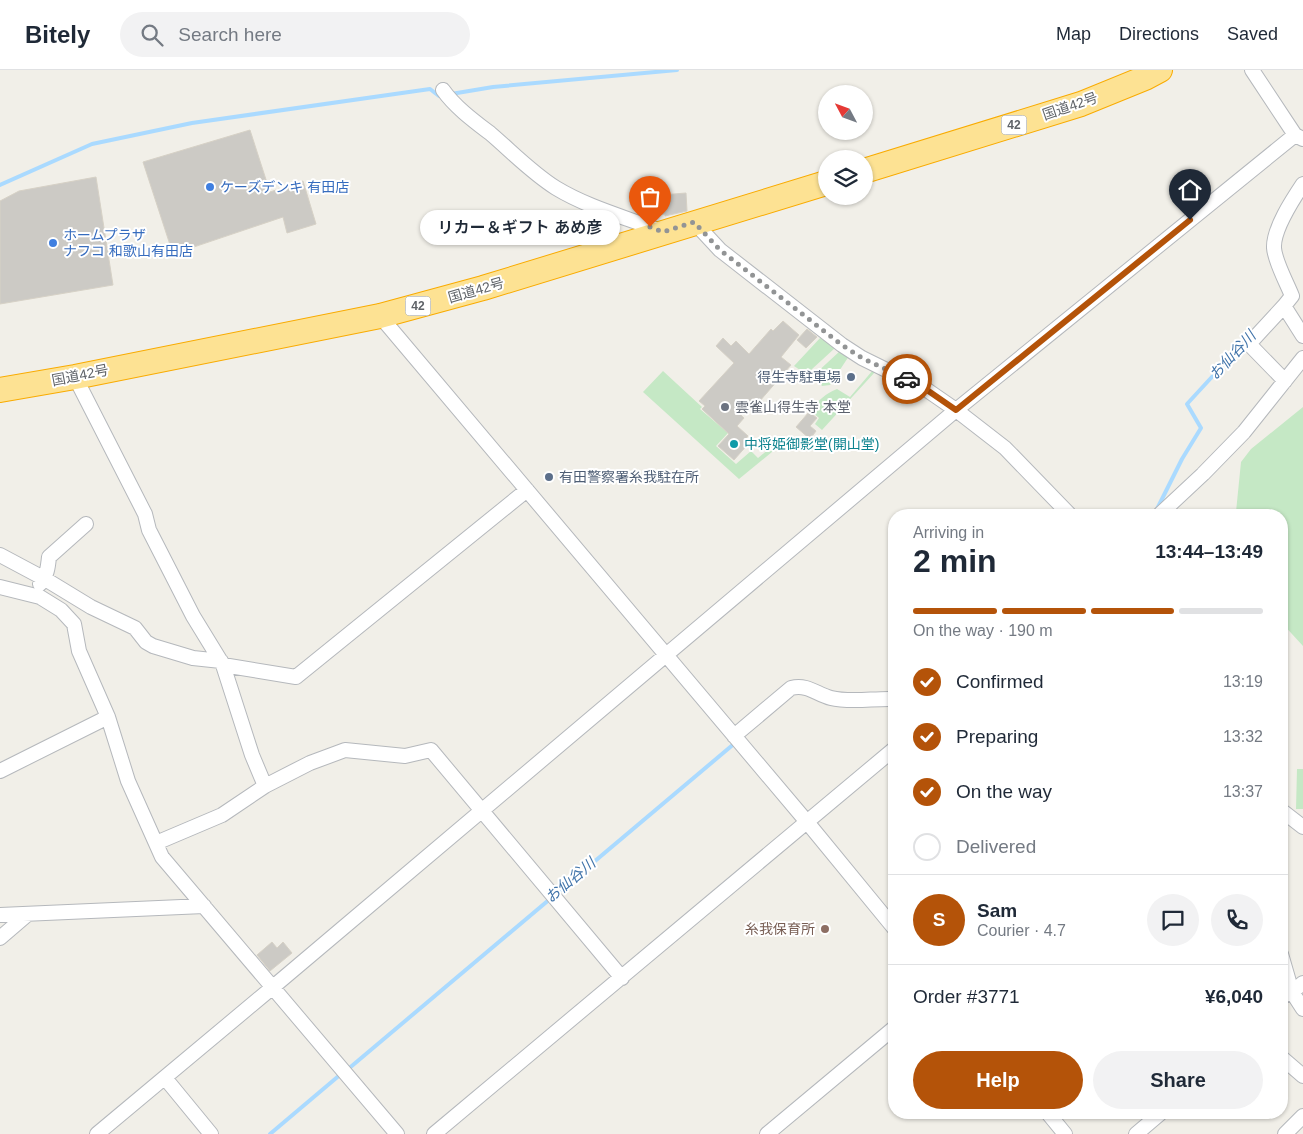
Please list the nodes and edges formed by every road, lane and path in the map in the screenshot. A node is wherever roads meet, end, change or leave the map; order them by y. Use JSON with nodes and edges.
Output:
{"nodes":[{"id":1,"x":1160,"y":70,"type":"edge"},
{"id":2,"x":1252,"y":70,"type":"edge"},
{"id":3,"x":443,"y":90,"type":"dead end"},
{"id":4,"x":1299,"y":137,"type":"edge"},
{"id":5,"x":873,"y":168,"type":"edge"},
{"id":6,"x":1303,"y":184,"type":"edge"},
{"id":7,"x":818,"y":185,"type":"edge"},
{"id":8,"x":694,"y":222,"type":"junction"},
{"id":9,"x":663,"y":232,"type":"junction"},
{"id":10,"x":1284,"y":306,"type":"junction"},
{"id":11,"x":380,"y":316,"type":"junction"},
{"id":12,"x":1303,"y":336,"type":"edge"},
{"id":13,"x":1303,"y":358,"type":"edge"},
{"id":14,"x":75,"y":377,"type":"junction"},
{"id":15,"x":1285,"y":381,"type":"junction"},
{"id":16,"x":0,"y":390,"type":"edge"},
{"id":17,"x":956,"y":410,"type":"junction"},
{"id":18,"x":527,"y":490,"type":"junction"},
{"id":19,"x":1064,"y":509,"type":"edge"},
{"id":20,"x":1165,"y":509,"type":"edge"},
{"id":21,"x":86,"y":524,"type":"dead end"},
{"id":22,"x":0,"y":556,"type":"edge"},
{"id":23,"x":45,"y":579,"type":"junction"},
{"id":24,"x":0,"y":586,"type":"edge"},
{"id":25,"x":31,"y":595,"type":"junction"},
{"id":26,"x":666,"y":656,"type":"junction"},
{"id":27,"x":222,"y":663,"type":"junction"},
{"id":28,"x":888,"y":699,"type":"edge"},
{"id":29,"x":108,"y":717,"type":"junction"},
{"id":30,"x":734,"y":736,"type":"junction"},
{"id":31,"x":888,"y":755,"type":"edge"},
{"id":32,"x":0,"y":771,"type":"edge"},
{"id":33,"x":265,"y":786,"type":"junction"},
{"id":34,"x":482,"y":811,"type":"junction"},
{"id":35,"x":1288,"y":815,"type":"edge"},
{"id":36,"x":807,"y":822,"type":"junction"},
{"id":37,"x":1303,"y":827,"type":"edge"},
{"id":38,"x":156,"y":843,"type":"junction"},
{"id":39,"x":204,"y":906,"type":"junction"},
{"id":40,"x":28,"y":914,"type":"junction"},
{"id":41,"x":0,"y":915,"type":"edge"},
{"id":42,"x":888,"y":921,"type":"edge"},
{"id":43,"x":0,"y":938,"type":"edge"},
{"id":44,"x":622,"y":978,"type":"junction"},
{"id":45,"x":1303,"y":983,"type":"edge"},
{"id":46,"x":274,"y":987,"type":"junction"},
{"id":47,"x":1288,"y":994,"type":"edge"},
{"id":48,"x":1288,"y":997,"type":"edge"},
{"id":49,"x":1303,"y":1009,"type":"edge"},
{"id":50,"x":888,"y":1033,"type":"edge"},
{"id":51,"x":1288,"y":1063,"type":"edge"},
{"id":52,"x":1303,"y":1076,"type":"edge"},
{"id":53,"x":165,"y":1078,"type":"junction"},
{"id":54,"x":1303,"y":1116,"type":"edge"},
{"id":55,"x":1053,"y":1119,"type":"edge"},
{"id":56,"x":1154,"y":1119,"type":"edge"},
{"id":57,"x":97,"y":1134,"type":"edge"},
{"id":58,"x":211,"y":1134,"type":"edge"},
{"id":59,"x":398,"y":1134,"type":"edge"},
{"id":60,"x":434,"y":1134,"type":"edge"},
{"id":61,"x":767,"y":1134,"type":"edge"},
{"id":62,"x":1065,"y":1134,"type":"edge"},
{"id":63,"x":1136,"y":1134,"type":"edge"},
{"id":64,"x":1284,"y":1134,"type":"edge"}],
"edges":[{"from":1,"to":5,"type":"highway","name":"国道42号","number":"42"},
{"from":2,"to":4,"type":"street"},
{"from":3,"to":9,"type":"street"},
{"from":4,"to":17,"type":"street"},
{"from":6,"to":10,"type":"street"},
{"from":7,"to":8,"type":"highway","name":"国道42号","number":"42"},
{"from":8,"to":9,"type":"highway","name":"国道42号","number":"42"},
{"from":8,"to":17,"type":"street"},
{"from":9,"to":11,"type":"highway","name":"国道42号","number":"42"},
{"from":10,"to":12,"type":"street"},
{"from":10,"to":15,"type":"street"},
{"from":11,"to":14,"type":"highway","name":"国道42号","number":"42"},
{"from":11,"to":18,"type":"street"},
{"from":13,"to":15,"type":"street"},
{"from":14,"to":16,"type":"highway","name":"国道42号","number":"42"},
{"from":14,"to":27,"type":"street"},
{"from":15,"to":20,"type":"street"},
{"from":17,"to":19,"type":"street"},
{"from":17,"to":26,"type":"street"},
{"from":18,"to":26,"type":"street"},
{"from":18,"to":27,"type":"street"},
{"from":21,"to":23,"type":"street"},
{"from":22,"to":23,"type":"street"},
{"from":23,"to":25,"type":"street"},
{"from":23,"to":27,"type":"street"},
{"from":24,"to":25,"type":"street"},
{"from":25,"to":29,"type":"street"},
{"from":26,"to":30,"type":"street"},
{"from":26,"to":34,"type":"street"},
{"from":27,"to":33,"type":"street"},
{"from":28,"to":30,"type":"street"},
{"from":29,"to":32,"type":"street"},
{"from":29,"to":38,"type":"street"},
{"from":30,"to":36,"type":"street"},
{"from":31,"to":36,"type":"street"},
{"from":33,"to":34,"type":"street"},
{"from":33,"to":38,"type":"street"},
{"from":34,"to":44,"type":"street"},
{"from":34,"to":46,"type":"street"},
{"from":35,"to":37,"type":"street"},
{"from":36,"to":42,"type":"street"},
{"from":36,"to":44,"type":"street"},
{"from":38,"to":39,"type":"street"},
{"from":39,"to":40,"type":"street"},
{"from":39,"to":46,"type":"street"},
{"from":40,"to":41,"type":"street"},
{"from":40,"to":43,"type":"street"},
{"from":44,"to":60,"type":"street"},
{"from":45,"to":47,"type":"street"},
{"from":46,"to":53,"type":"street"},
{"from":46,"to":59,"type":"street"},
{"from":48,"to":49,"type":"street"},
{"from":50,"to":61,"type":"street"},
{"from":51,"to":52,"type":"street"},
{"from":53,"to":57,"type":"street"},
{"from":53,"to":58,"type":"street"},
{"from":54,"to":64,"type":"street"},
{"from":55,"to":62,"type":"street"},
{"from":56,"to":63,"type":"street"}]}
